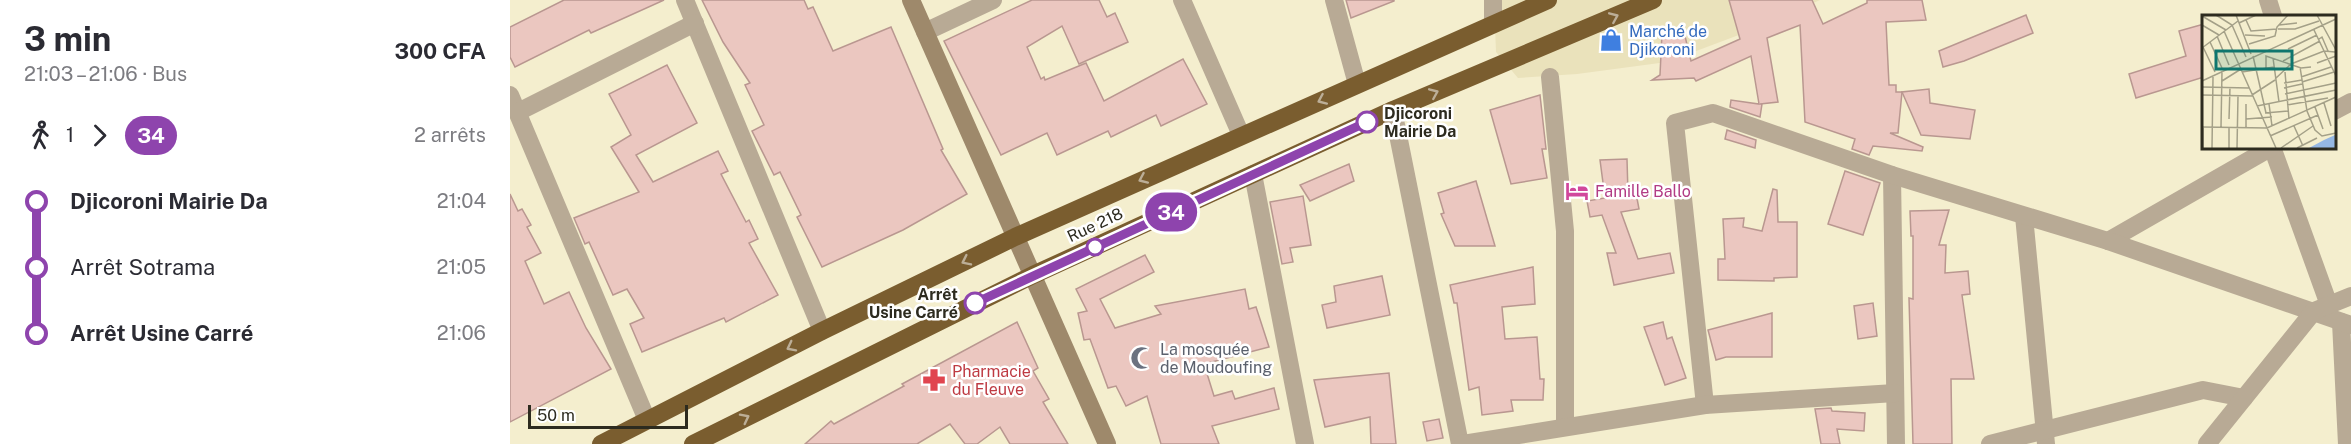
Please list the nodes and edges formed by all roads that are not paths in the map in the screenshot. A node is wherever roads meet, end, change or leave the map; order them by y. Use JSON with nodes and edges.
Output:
{"nodes":[{"id":1,"x":685,"y":0,"type":"edge"},
{"id":2,"x":911,"y":0,"type":"edge"},
{"id":3,"x":993,"y":0,"type":"edge"},
{"id":4,"x":1182,"y":0,"type":"edge"},
{"id":5,"x":1334,"y":0,"type":"edge"},
{"id":6,"x":1493,"y":0,"type":"edge"},
{"id":7,"x":1548,"y":0,"type":"edge"},
{"id":8,"x":1653,"y":0,"type":"edge"},
{"id":9,"x":2268,"y":0,"type":"edge"},
{"id":10,"x":2273,"y":15,"type":"edge"},
{"id":11,"x":695,"y":23,"type":"junction"},
{"id":12,"x":1494,"y":24,"type":"junction"},
{"id":13,"x":925,"y":32,"type":"junction"},
{"id":14,"x":1550,"y":76,"type":"dead end"},
{"id":15,"x":1357,"y":84,"type":"junction"},
{"id":16,"x":510,"y":95,"type":"edge"},
{"id":17,"x":2351,"y":102,"type":"edge"},
{"id":18,"x":1393,"y":110,"type":"junction"},
{"id":19,"x":2336,"y":110,"type":"edge"},
{"id":20,"x":518,"y":112,"type":"junction"},
{"id":21,"x":1241,"y":135,"type":"junction"},
{"id":22,"x":2270,"y":148,"type":"edge"},
{"id":23,"x":2272,"y":148,"type":"edge"},
{"id":24,"x":1253,"y":174,"type":"junction"},
{"id":25,"x":1892,"y":175,"type":"junction"},
{"id":26,"x":2024,"y":216,"type":"junction"},
{"id":27,"x":1016,"y":237,"type":"junction"},
{"id":28,"x":2108,"y":242,"type":"junction"},
{"id":29,"x":1033,"y":275,"type":"junction"},
{"id":30,"x":2351,"y":296,"type":"edge"},
{"id":31,"x":2321,"y":308,"type":"junction"},
{"id":32,"x":2346,"y":324,"type":"edge"},
{"id":33,"x":822,"y":331,"type":"junction"},
{"id":34,"x":1895,"y":393,"type":"junction"},
{"id":35,"x":2244,"y":398,"type":"junction"},
{"id":36,"x":1705,"y":405,"type":"junction"},
{"id":37,"x":647,"y":420,"type":"junction"},
{"id":38,"x":1565,"y":426,"type":"junction"},
{"id":39,"x":2045,"y":437,"type":"edge"},
{"id":40,"x":601,"y":444,"type":"edge"},
{"id":41,"x":693,"y":444,"type":"edge"},
{"id":42,"x":1107,"y":444,"type":"edge"},
{"id":43,"x":1305,"y":444,"type":"edge"},
{"id":44,"x":1461,"y":444,"type":"edge"},
{"id":45,"x":1896,"y":444,"type":"edge"},
{"id":46,"x":1990,"y":444,"type":"edge"},
{"id":47,"x":2207,"y":444,"type":"edge"},
{"id":48,"x":2347,"y":444,"type":"edge"}],
"edges":[{"from":1,"to":11,"type":"street"},
{"from":2,"to":13,"type":"street"},
{"from":3,"to":13,"type":"street"},
{"from":4,"to":21,"type":"street"},
{"from":5,"to":15,"type":"street"},
{"from":6,"to":12,"type":"street"},
{"from":7,"to":12,"type":"highway","name":"Rue 218"},
{"from":18,"to":8,"type":"highway","name":"Rue 218","one_way":true},
{"from":9,"to":10,"type":"street"},
{"from":11,"to":20,"type":"street"},
{"from":11,"to":33,"type":"street"},
{"from":12,"to":15,"type":"highway","name":"Rue 218"},
{"from":13,"to":27,"type":"street"},
{"from":14,"to":38,"type":"street"},
{"from":15,"to":21,"type":"highway","name":"Rue 218","one_way":true},
{"from":16,"to":20,"type":"street"},
{"from":17,"to":19,"type":"street"},
{"from":18,"to":24,"type":"highway","name":"Rue 218"},
{"from":18,"to":44,"type":"street"},
{"from":20,"to":37,"type":"street"},
{"from":21,"to":27,"type":"highway","name":"Rue 218","one_way":true},
{"from":22,"to":28,"type":"street"},
{"from":23,"to":31,"type":"street"},
{"from":24,"to":29,"type":"highway","name":"Rue 218"},
{"from":24,"to":43,"type":"street"},
{"from":25,"to":26,"type":"street"},
{"from":25,"to":34,"type":"street"},
{"from":25,"to":36,"type":"street"},
{"from":26,"to":28,"type":"street"},
{"from":26,"to":39,"type":"street"},
{"from":27,"to":29,"type":"street"},
{"from":27,"to":33,"type":"highway","name":"Rue 218","one_way":true},
{"from":28,"to":31,"type":"street"},
{"from":41,"to":29,"type":"highway","name":"Rue 218","one_way":true},
{"from":29,"to":42,"type":"street"},
{"from":30,"to":31,"type":"street"},
{"from":31,"to":32,"type":"street"},
{"from":31,"to":35,"type":"street"},
{"from":32,"to":48,"type":"street"},
{"from":33,"to":37,"type":"highway","name":"Rue 218","one_way":true},
{"from":34,"to":36,"type":"street"},
{"from":34,"to":45,"type":"street"},
{"from":35,"to":39,"type":"street"},
{"from":35,"to":47,"type":"street"},
{"from":36,"to":38,"type":"street"},
{"from":37,"to":40,"type":"highway","name":"Rue 218"},
{"from":38,"to":44,"type":"street"},
{"from":39,"to":46,"type":"street"}]}
